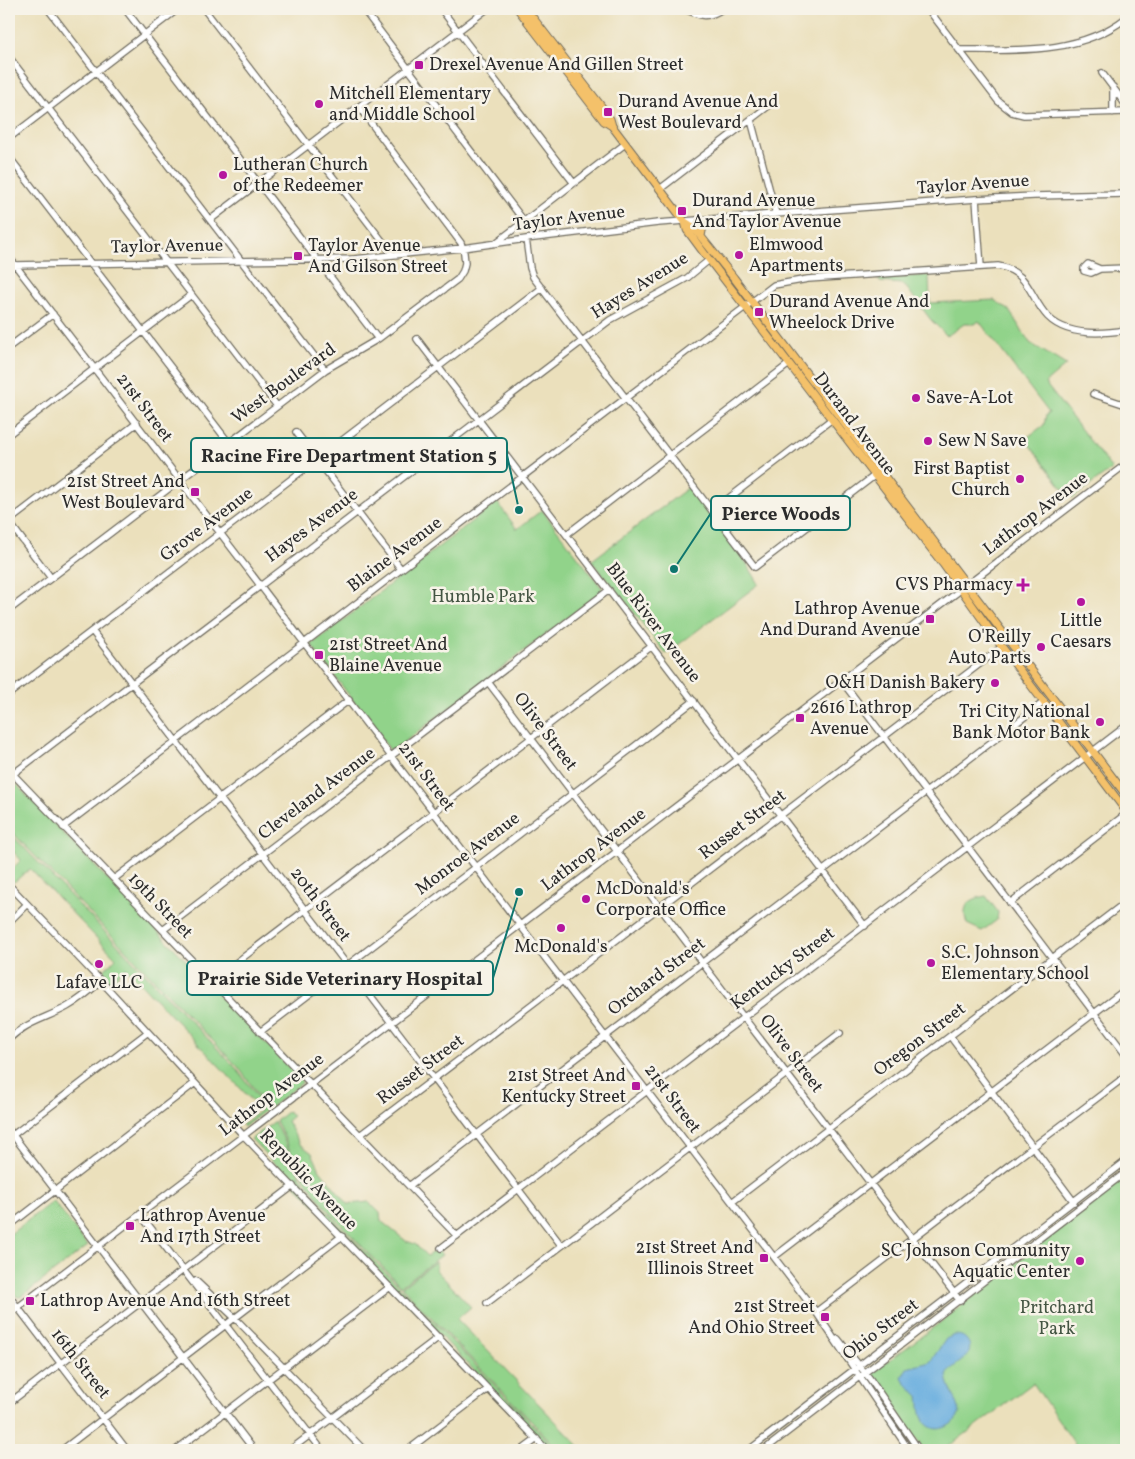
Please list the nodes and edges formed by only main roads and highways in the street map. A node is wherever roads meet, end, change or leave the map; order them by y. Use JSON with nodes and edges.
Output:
{"nodes":[{"id":1,"x":518,"y":9,"type":"edge"},
{"id":2,"x":526,"y":9,"type":"edge"},
{"id":3,"x":612,"y":126,"type":"junction"},
{"id":4,"x":709,"y":220,"type":"road end"},
{"id":5,"x":685,"y":222,"type":"junction"},
{"id":6,"x":701,"y":236,"type":"junction"},
{"id":7,"x":964,"y":587,"type":"junction"},
{"id":8,"x":1002,"y":647,"type":"junction"},
{"id":9,"x":1017,"y":652,"type":"junction"},
{"id":10,"x":1126,"y":795,"type":"edge"},
{"id":11,"x":1126,"y":813,"type":"edge"}],
"edges":[{"from":1,"to":3,"type":"main road","name":"Durand Avenue"},
{"from":2,"to":3,"type":"main road","name":"Durand Avenue"},
{"from":3,"to":5,"type":"main road","name":"Durand Avenue"},
{"from":4,"to":6,"type":"main road"},
{"from":5,"to":6,"type":"main road","name":"Durand Avenue"},
{"from":5,"to":7,"type":"main road","name":"Durand Avenue"},
{"from":6,"to":7,"type":"main road","name":"Durand Avenue"},
{"from":7,"to":8,"type":"main road","name":"Durand Avenue"},
{"from":7,"to":9,"type":"main road","name":"Durand Avenue"},
{"from":8,"to":9,"type":"main road"},
{"from":8,"to":11,"type":"main road","name":"Durand Avenue"},
{"from":9,"to":10,"type":"main road","name":"Durand Avenue"}]}
